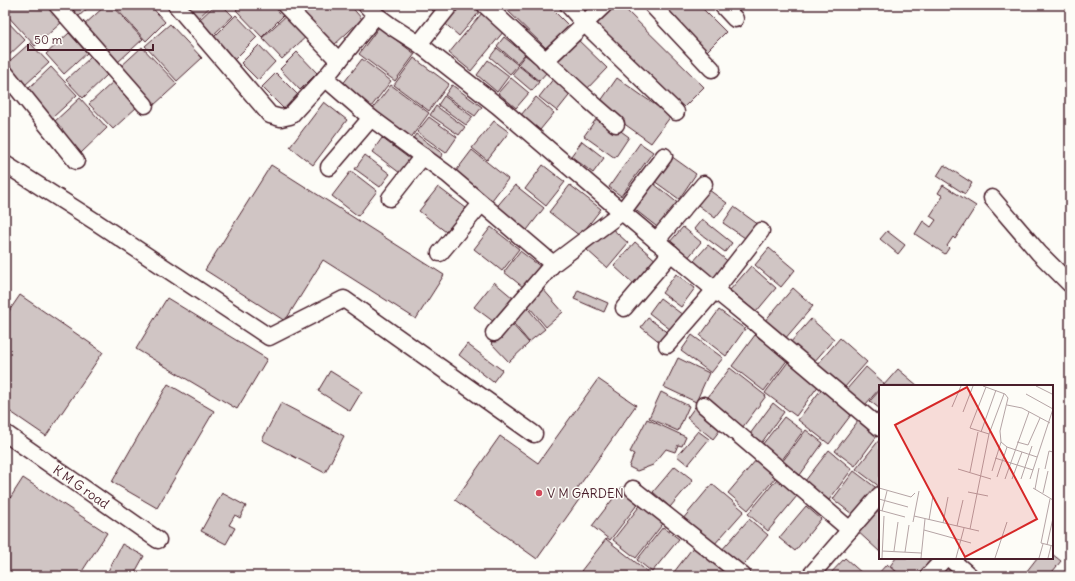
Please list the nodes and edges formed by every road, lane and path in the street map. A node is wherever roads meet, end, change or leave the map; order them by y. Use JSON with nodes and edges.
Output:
{"nodes":[{"id":1,"x":58,"y":5,"type":"edge"},
{"id":2,"x":176,"y":5,"type":"edge"},
{"id":3,"x":285,"y":5,"type":"edge"},
{"id":4,"x":450,"y":5,"type":"edge"},
{"id":5,"x":485,"y":5,"type":"edge"},
{"id":6,"x":568,"y":5,"type":"edge"},
{"id":7,"x":604,"y":5,"type":"edge"},
{"id":8,"x":652,"y":5,"type":"edge"},
{"id":9,"x":722,"y":5,"type":"edge"},
{"id":10,"x":371,"y":10,"type":"edge"},
{"id":11,"x":735,"y":19,"type":"dead end"},
{"id":12,"x":585,"y":24,"type":"junction"},
{"id":13,"x":418,"y":44,"type":"junction"},
{"id":14,"x":339,"y":60,"type":"junction"},
{"id":15,"x":545,"y":61,"type":"junction"},
{"id":16,"x":712,"y":69,"type":"dead end"},
{"id":17,"x":5,"y":73,"type":"edge"},
{"id":18,"x":325,"y":78,"type":"junction"},
{"id":19,"x":145,"y":105,"type":"dead end"},
{"id":20,"x":676,"y":112,"type":"dead end"},
{"id":21,"x":371,"y":118,"type":"junction"},
{"id":22,"x":616,"y":124,"type":"dead end"},
{"id":23,"x":423,"y":156,"type":"junction"},
{"id":24,"x":664,"y":156,"type":"dead end"},
{"id":25,"x":76,"y":161,"type":"dead end"},
{"id":26,"x":5,"y":164,"type":"edge"},
{"id":27,"x":329,"y":167,"type":"dead end"},
{"id":28,"x":704,"y":184,"type":"dead end"},
{"id":29,"x":390,"y":198,"type":"dead end"},
{"id":30,"x":992,"y":198,"type":"dead end"},
{"id":31,"x":481,"y":204,"type":"junction"},
{"id":32,"x":622,"y":212,"type":"junction"},
{"id":33,"x":761,"y":232,"type":"dead end"},
{"id":34,"x":656,"y":241,"type":"junction"},
{"id":35,"x":440,"y":253,"type":"dead end"},
{"id":36,"x":671,"y":253,"type":"junction"},
{"id":37,"x":553,"y":264,"type":"junction"},
{"id":38,"x":1070,"y":284,"type":"edge"},
{"id":39,"x":715,"y":290,"type":"junction"},
{"id":40,"x":624,"y":308,"type":"dead end"},
{"id":41,"x":494,"y":333,"type":"dead end"},
{"id":42,"x":667,"y":345,"type":"dead end"},
{"id":43,"x":704,"y":405,"type":"dead end"},
{"id":44,"x":879,"y":427,"type":"edge"},
{"id":45,"x":5,"y":433,"type":"edge"},
{"id":46,"x":534,"y":434,"type":"dead end"},
{"id":47,"x":633,"y":489,"type":"dead end"},
{"id":48,"x":879,"y":496,"type":"edge"},
{"id":49,"x":850,"y":530,"type":"junction"},
{"id":50,"x":158,"y":540,"type":"dead end"},
{"id":51,"x":944,"y":559,"type":"edge"},
{"id":52,"x":950,"y":559,"type":"edge"},
{"id":53,"x":743,"y":576,"type":"edge"},
{"id":54,"x":810,"y":576,"type":"edge"},
{"id":55,"x":928,"y":576,"type":"edge"},
{"id":56,"x":970,"y":576,"type":"edge"}],
"edges":[{"from":1,"to":19,"type":"street"},
{"from":2,"to":18,"type":"street"},
{"from":3,"to":14,"type":"street"},
{"from":4,"to":13,"type":"street"},
{"from":5,"to":15,"type":"street"},
{"from":6,"to":12,"type":"street"},
{"from":7,"to":12,"type":"street"},
{"from":8,"to":16,"type":"street"},
{"from":9,"to":11,"type":"street"},
{"from":10,"to":13,"type":"street"},
{"from":10,"to":14,"type":"street"},
{"from":12,"to":15,"type":"street"},
{"from":12,"to":20,"type":"street"},
{"from":13,"to":32,"type":"street"},
{"from":14,"to":18,"type":"street"},
{"from":15,"to":22,"type":"street"},
{"from":17,"to":25,"type":"street"},
{"from":18,"to":21,"type":"street"},
{"from":21,"to":23,"type":"street"},
{"from":21,"to":27,"type":"street"},
{"from":23,"to":29,"type":"street"},
{"from":23,"to":31,"type":"street"},
{"from":24,"to":32,"type":"street"},
{"from":26,"to":46,"type":"street"},
{"from":28,"to":34,"type":"street"},
{"from":30,"to":38,"type":"street"},
{"from":31,"to":35,"type":"street"},
{"from":31,"to":37,"type":"street"},
{"from":32,"to":34,"type":"street"},
{"from":32,"to":37,"type":"street"},
{"from":33,"to":39,"type":"street"},
{"from":34,"to":36,"type":"street"},
{"from":36,"to":39,"type":"street"},
{"from":36,"to":40,"type":"street"},
{"from":37,"to":41,"type":"street"},
{"from":39,"to":42,"type":"street"},
{"from":39,"to":44,"type":"street"},
{"from":43,"to":49,"type":"street"},
{"from":45,"to":50,"type":"street","name":"K M G road"},
{"from":47,"to":53,"type":"street"},
{"from":48,"to":49,"type":"street"},
{"from":49,"to":54,"type":"street"},
{"from":51,"to":55,"type":"street"},
{"from":52,"to":56,"type":"street"}]}
